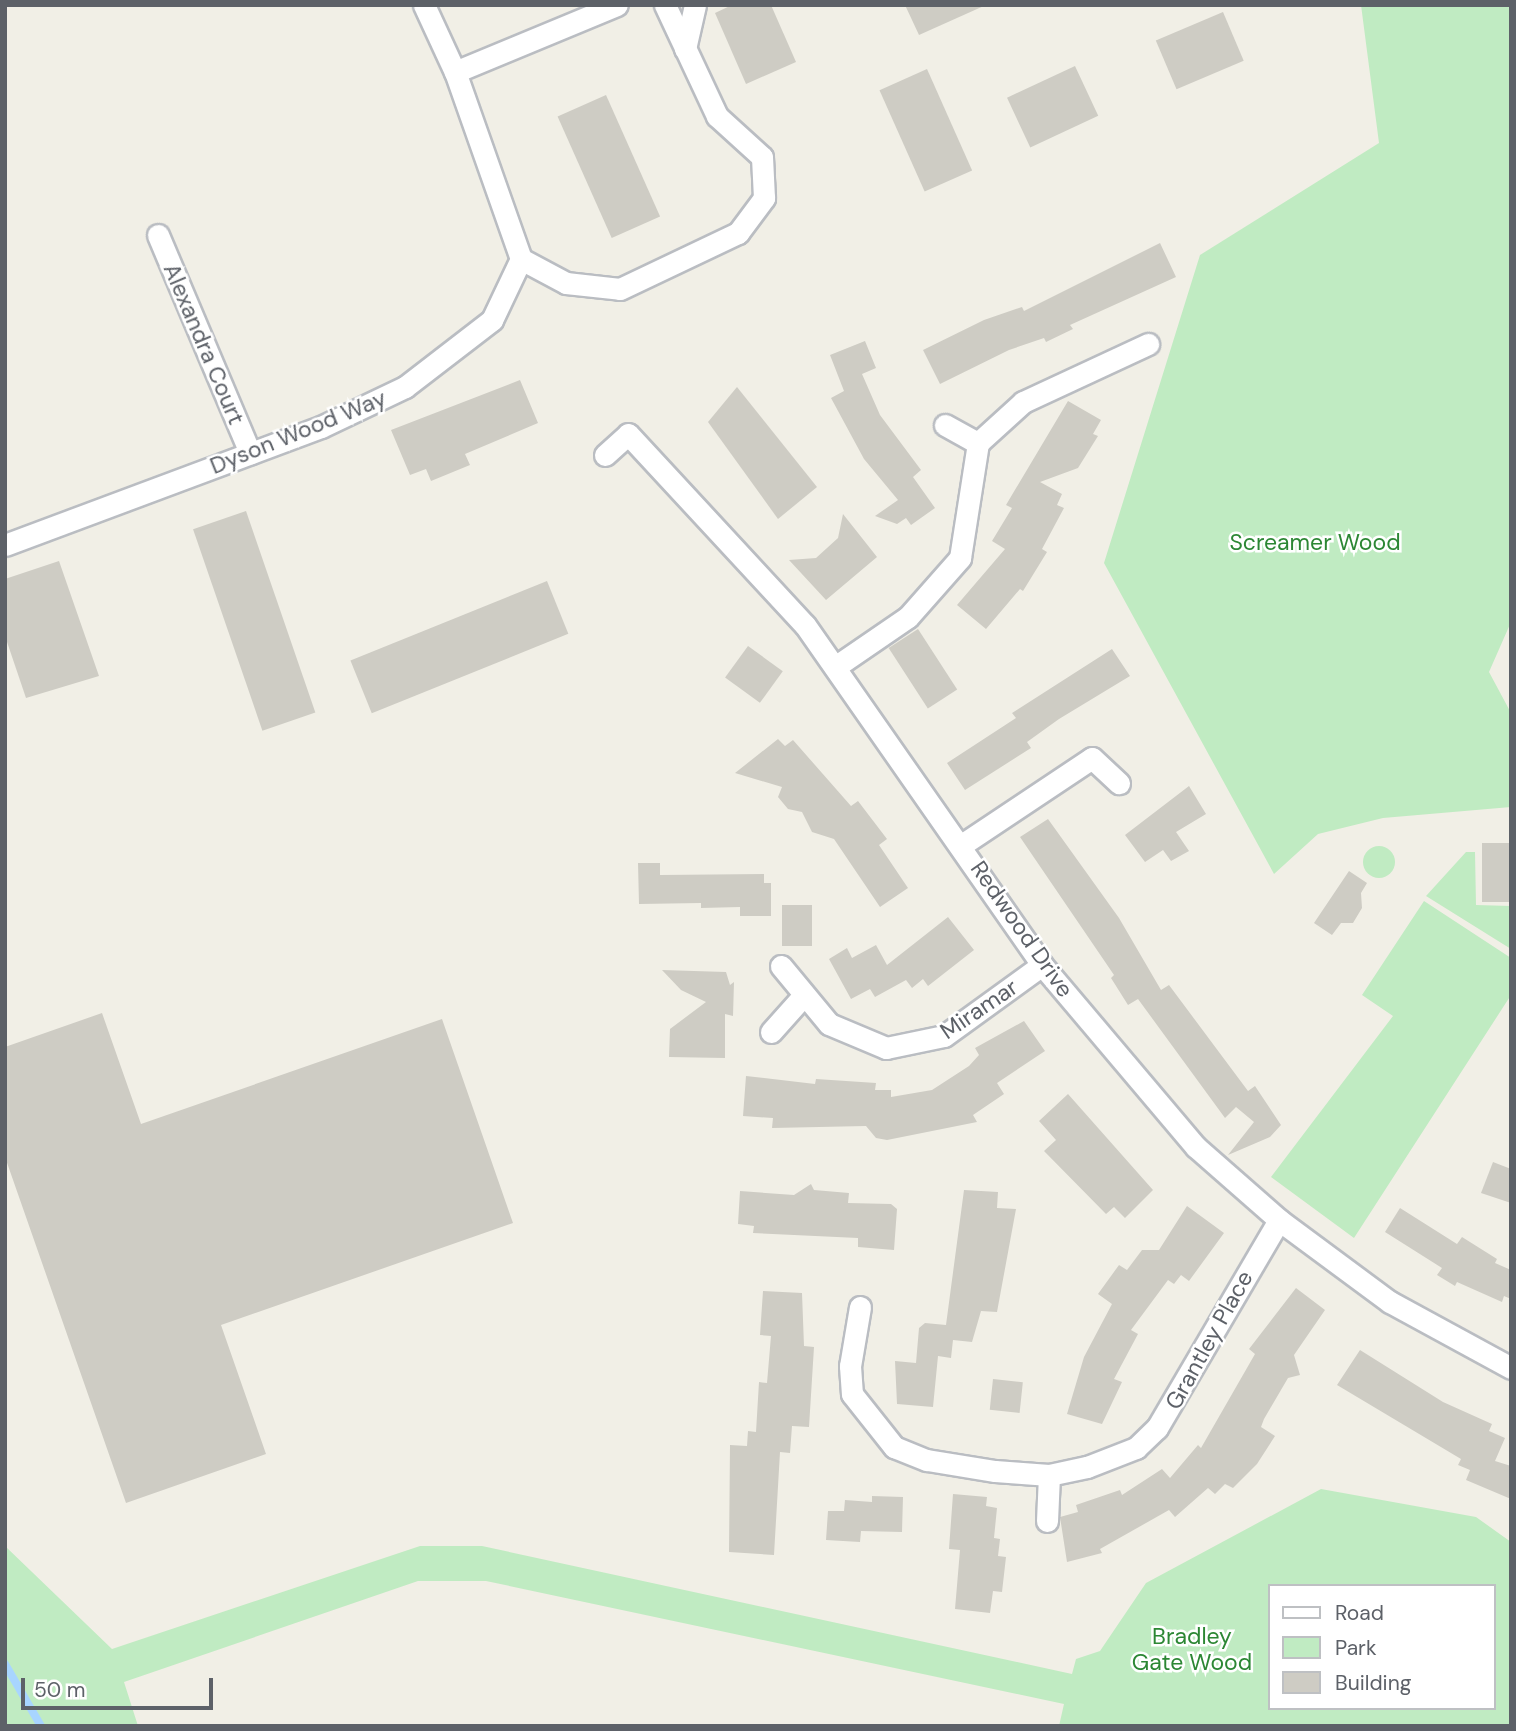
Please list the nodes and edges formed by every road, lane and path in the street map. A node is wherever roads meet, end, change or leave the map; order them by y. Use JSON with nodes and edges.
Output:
{"nodes":[{"id":1,"x":424,"y":5,"type":"edge"},
{"id":2,"x":617,"y":5,"type":"edge"},
{"id":3,"x":665,"y":5,"type":"edge"},
{"id":4,"x":695,"y":5,"type":"edge"},
{"id":5,"x":685,"y":49,"type":"junction"},
{"id":6,"x":455,"y":72,"type":"junction"},
{"id":7,"x":158,"y":235,"type":"dead end"},
{"id":8,"x":521,"y":259,"type":"junction"},
{"id":9,"x":1148,"y":344,"type":"dead end"},
{"id":10,"x":945,"y":425,"type":"dead end"},
{"id":11,"x":978,"y":443,"type":"junction"},
{"id":12,"x":250,"y":453,"type":"junction"},
{"id":13,"x":605,"y":455,"type":"dead end"},
{"id":14,"x":5,"y":545,"type":"edge"},
{"id":15,"x":835,"y":667,"type":"junction"},
{"id":16,"x":1119,"y":783,"type":"dead end"},
{"id":17,"x":963,"y":844,"type":"junction"},
{"id":18,"x":1042,"y":965,"type":"junction"},
{"id":19,"x":781,"y":966,"type":"dead end"},
{"id":20,"x":804,"y":995,"type":"junction"},
{"id":21,"x":771,"y":1032,"type":"dead end"},
{"id":22,"x":1279,"y":1220,"type":"junction"},
{"id":23,"x":860,"y":1307,"type":"dead end"},
{"id":24,"x":1511,"y":1368,"type":"edge"},
{"id":25,"x":1049,"y":1475,"type":"junction"},
{"id":26,"x":1047,"y":1521,"type":"dead end"}],
"edges":[{"from":1,"to":6,"type":"street"},
{"from":2,"to":6,"type":"street"},
{"from":3,"to":5,"type":"street"},
{"from":4,"to":5,"type":"street"},
{"from":5,"to":8,"type":"street"},
{"from":6,"to":8,"type":"street"},
{"from":7,"to":12,"type":"street","name":"Alexandra Court"},
{"from":8,"to":12,"type":"street","name":"Dyson Wood Way"},
{"from":9,"to":11,"type":"street"},
{"from":10,"to":11,"type":"street"},
{"from":11,"to":15,"type":"street"},
{"from":12,"to":14,"type":"street","name":"Dyson Wood Way"},
{"from":13,"to":15,"type":"street","name":"Redwood Drive"},
{"from":15,"to":17,"type":"street","name":"Redwood Drive"},
{"from":16,"to":17,"type":"street"},
{"from":17,"to":18,"type":"street","name":"Redwood Drive"},
{"from":18,"to":20,"type":"street","name":"Miramar"},
{"from":18,"to":22,"type":"street","name":"Redwood Drive"},
{"from":19,"to":20,"type":"street","name":"Miramar"},
{"from":20,"to":21,"type":"street"},
{"from":22,"to":24,"type":"street","name":"Redwood Drive"},
{"from":22,"to":25,"type":"street","name":"Grantley Place"},
{"from":23,"to":25,"type":"street","name":"Grantley Place"},
{"from":25,"to":26,"type":"street"}]}
